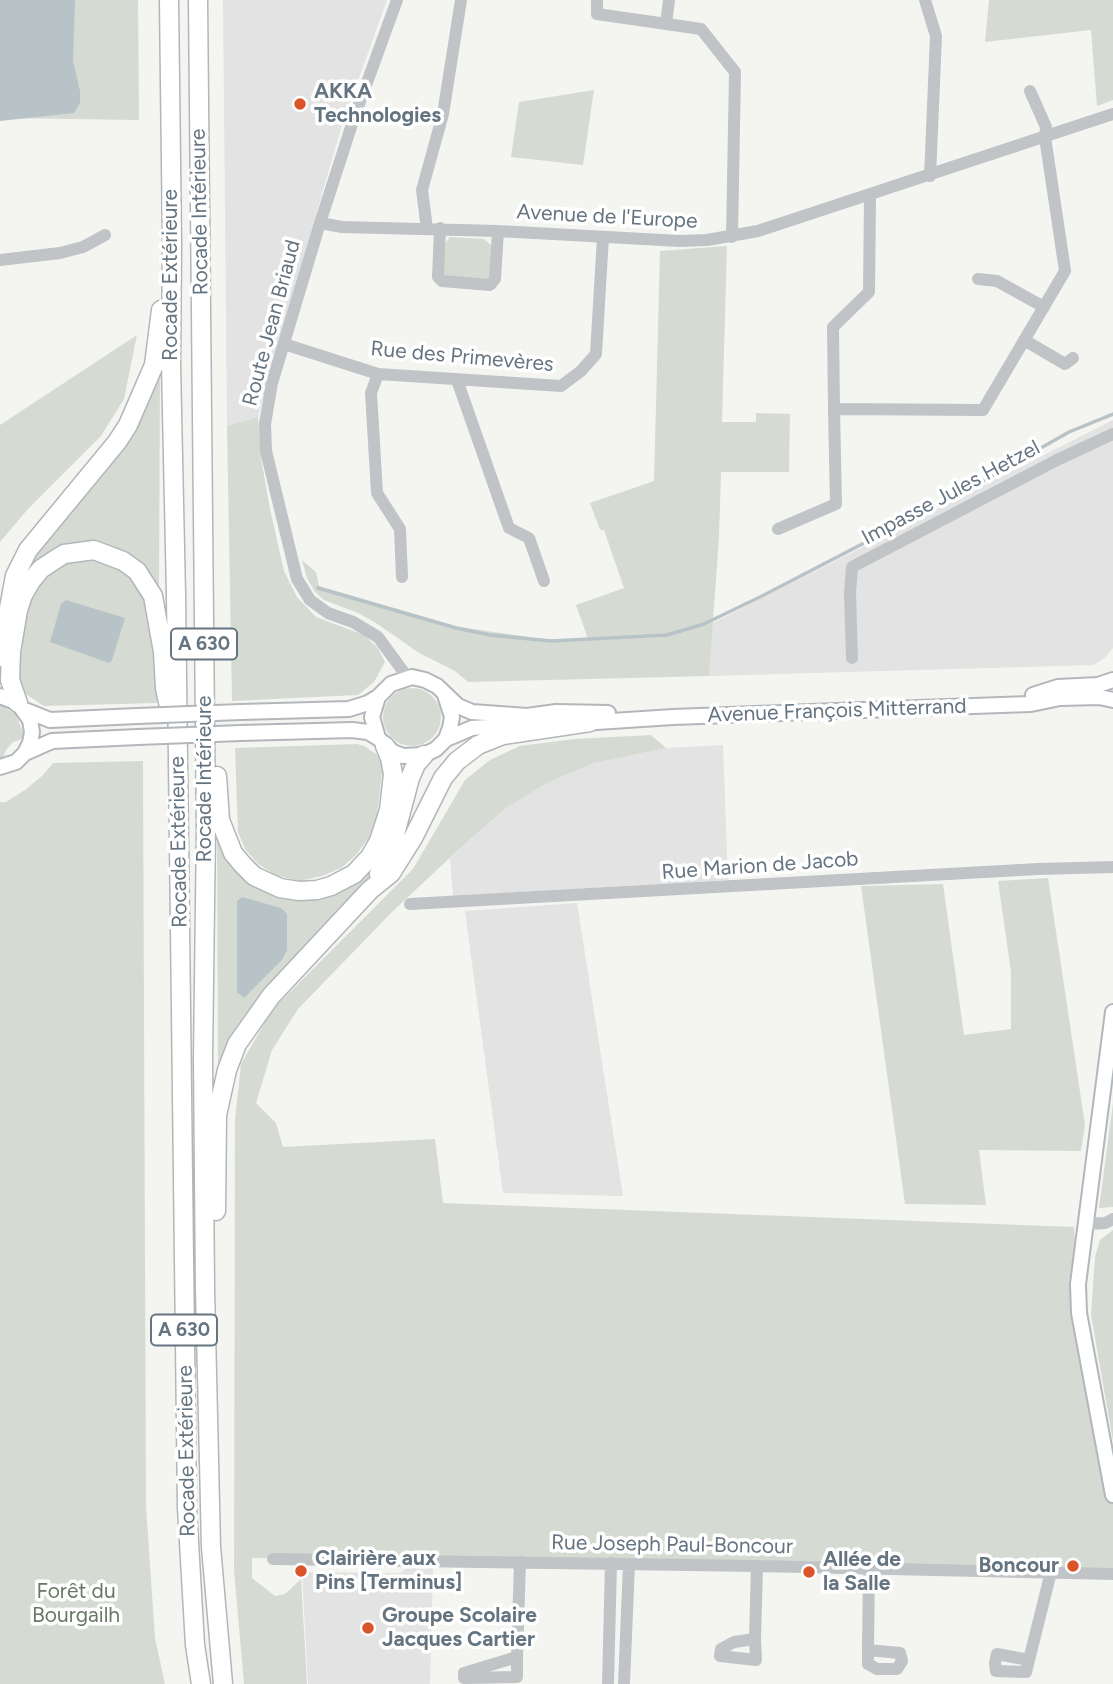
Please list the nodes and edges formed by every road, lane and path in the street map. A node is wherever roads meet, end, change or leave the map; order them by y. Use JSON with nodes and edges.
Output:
{"nodes":[{"id":1,"x":169,"y":0,"type":"edge"},
{"id":2,"x":198,"y":0,"type":"edge"},
{"id":3,"x":397,"y":0,"type":"edge"},
{"id":4,"x":461,"y":0,"type":"edge"},
{"id":5,"x":597,"y":0,"type":"edge"},
{"id":6,"x":669,"y":0,"type":"edge"},
{"id":7,"x":925,"y":0,"type":"edge"},
{"id":8,"x":666,"y":24,"type":"junction"},
{"id":9,"x":1030,"y":91,"type":"dead end"},
{"id":10,"x":1113,"y":114,"type":"edge"},
{"id":11,"x":1045,"y":136,"type":"junction"},
{"id":12,"x":930,"y":176,"type":"junction"},
{"id":13,"x":870,"y":195,"type":"junction"},
{"id":14,"x":320,"y":223,"type":"junction"},
{"id":15,"x":433,"y":229,"type":"junction"},
{"id":16,"x":498,"y":231,"type":"junction"},
{"id":17,"x":105,"y":235,"type":"dead end"},
{"id":18,"x":603,"y":237,"type":"junction"},
{"id":19,"x":732,"y":237,"type":"junction"},
{"id":20,"x":172,"y":243,"type":"junction"},
{"id":21,"x":0,"y":260,"type":"edge"},
{"id":22,"x":978,"y":279,"type":"dead end"},
{"id":23,"x":1044,"y":307,"type":"junction"},
{"id":24,"x":1024,"y":340,"type":"junction"},
{"id":25,"x":284,"y":344,"type":"junction"},
{"id":26,"x":1073,"y":358,"type":"dead end"},
{"id":27,"x":378,"y":374,"type":"junction"},
{"id":28,"x":457,"y":380,"type":"junction"},
{"id":29,"x":834,"y":409,"type":"junction"},
{"id":30,"x":1113,"y":434,"type":"edge"},
{"id":31,"x":56,"y":515,"type":"junction"},
{"id":32,"x":778,"y":529,"type":"dead end"},
{"id":33,"x":402,"y":576,"type":"dead end"},
{"id":34,"x":544,"y":581,"type":"dead end"},
{"id":35,"x":0,"y":595,"type":"edge"},
{"id":36,"x":204,"y":597,"type":"junction"},
{"id":37,"x":0,"y":657,"type":"edge"},
{"id":38,"x":852,"y":657,"type":"dead end"},
{"id":39,"x":392,"y":658,"type":"junction"},
{"id":40,"x":408,"y":678,"type":"junction"},
{"id":41,"x":1113,"y":680,"type":"edge"},
{"id":42,"x":391,"y":684,"type":"junction"},
{"id":43,"x":445,"y":695,"type":"junction"},
{"id":44,"x":0,"y":696,"type":"edge"},
{"id":45,"x":378,"y":697,"type":"junction"},
{"id":46,"x":1113,"y":700,"type":"edge"},
{"id":47,"x":1002,"y":705,"type":"junction"},
{"id":48,"x":21,"y":707,"type":"junction"},
{"id":49,"x":673,"y":717,"type":"junction"},
{"id":50,"x":590,"y":722,"type":"junction"},
{"id":51,"x":446,"y":738,"type":"junction"},
{"id":52,"x":178,"y":740,"type":"junction"},
{"id":53,"x":381,"y":741,"type":"junction"},
{"id":54,"x":25,"y":753,"type":"junction"},
{"id":55,"x":424,"y":755,"type":"junction"},
{"id":56,"x":1,"y":769,"type":"edge"},
{"id":57,"x":1113,"y":867,"type":"edge"},
{"id":58,"x":370,"y":890,"type":"junction"},
{"id":59,"x":410,"y":904,"type":"dead end"},
{"id":60,"x":1113,"y":1012,"type":"edge"},
{"id":61,"x":1113,"y":1219,"type":"edge"},
{"id":62,"x":1086,"y":1224,"type":"junction"},
{"id":63,"x":205,"y":1288,"type":"junction"},
{"id":64,"x":1113,"y":1495,"type":"edge"},
{"id":65,"x":273,"y":1559,"type":"dead end"},
{"id":66,"x":520,"y":1562,"type":"junction"},
{"id":67,"x":611,"y":1563,"type":"junction"},
{"id":68,"x":629,"y":1564,"type":"junction"},
{"id":69,"x":757,"y":1566,"type":"junction"},
{"id":70,"x":869,"y":1568,"type":"junction"},
{"id":71,"x":1051,"y":1572,"type":"junction"},
{"id":72,"x":1113,"y":1574,"type":"edge"},
{"id":73,"x":755,"y":1639,"type":"dead end"},
{"id":74,"x":868,"y":1650,"type":"dead end"},
{"id":75,"x":517,"y":1657,"type":"dead end"},
{"id":76,"x":1029,"y":1660,"type":"dead end"},
{"id":77,"x":201,"y":1684,"type":"edge"},
{"id":78,"x":223,"y":1684,"type":"edge"},
{"id":79,"x":608,"y":1684,"type":"edge"},
{"id":80,"x":624,"y":1684,"type":"edge"}],
"edges":[{"from":1,"to":20,"type":"highway","name":"Rocade Extérieure","number":"A 630"},
{"from":2,"to":36,"type":"highway","name":"Rocade Intérieure","number":"A 630"},
{"from":3,"to":14,"type":"street","name":"Route Jean Briaud"},
{"from":4,"to":15,"type":"street"},
{"from":5,"to":8,"type":"street"},
{"from":6,"to":8,"type":"street"},
{"from":7,"to":12,"type":"street"},
{"from":8,"to":19,"type":"street"},
{"from":9,"to":11,"type":"street"},
{"from":10,"to":11,"type":"street","name":"Avenue de l'Europe"},
{"from":11,"to":12,"type":"street","name":"Avenue de l'Europe"},
{"from":11,"to":23,"type":"street"},
{"from":12,"to":13,"type":"street","name":"Avenue de l'Europe"},
{"from":13,"to":19,"type":"street","name":"Avenue de l'Europe"},
{"from":13,"to":29,"type":"street"},
{"from":14,"to":15,"type":"street","name":"Avenue de l'Europe"},
{"from":14,"to":25,"type":"street","name":"Route Jean Briaud"},
{"from":15,"to":16,"type":"street","name":"Avenue de l'Europe"},
{"from":15,"to":16,"type":"street"},
{"from":16,"to":18,"type":"street","name":"Avenue de l'Europe"},
{"from":17,"to":21,"type":"street"},
{"from":18,"to":19,"type":"street","name":"Avenue de l'Europe"},
{"from":18,"to":28,"type":"street","name":"Rue des Primevères"},
{"from":20,"to":31,"type":"highway"},
{"from":20,"to":52,"type":"highway","name":"Rocade Extérieure","number":"A 630"},
{"from":22,"to":23,"type":"street"},
{"from":23,"to":24,"type":"street"},
{"from":24,"to":26,"type":"street"},
{"from":24,"to":29,"type":"street"},
{"from":25,"to":27,"type":"street","name":"Rue des Primevères"},
{"from":25,"to":39,"type":"street","name":"Route Jean Briaud"},
{"from":27,"to":28,"type":"street","name":"Rue des Primevères"},
{"from":27,"to":33,"type":"street"},
{"from":28,"to":34,"type":"street"},
{"from":29,"to":32,"type":"street"},
{"from":30,"to":38,"type":"street","name":"Impasse Jules Hetzel"},
{"from":31,"to":35,"type":"highway"},
{"from":31,"to":37,"type":"highway"},
{"from":36,"to":53,"type":"highway"},
{"from":36,"to":63,"type":"highway","name":"Rocade Intérieure","number":"A 630"},
{"from":39,"to":40,"type":"street","name":"Route Jean Briaud"},
{"from":39,"to":42,"type":"street"},
{"from":40,"to":42,"type":"main road"},
{"from":40,"to":43,"type":"main road","name":"Avenue François Mitterrand"},
{"from":41,"to":47,"type":"main road","name":"Avenue François Mitterrand"},
{"from":42,"to":45,"type":"main road"},
{"from":43,"to":49,"type":"main road","name":"Avenue François Mitterrand"},
{"from":43,"to":51,"type":"main road"},
{"from":44,"to":48,"type":"main road"},
{"from":45,"to":48,"type":"main road","bridge":true},
{"from":45,"to":53,"type":"main road"},
{"from":46,"to":47,"type":"main road","name":"Avenue François Mitterrand"},
{"from":47,"to":49,"type":"main road","name":"Avenue François Mitterrand"},
{"from":48,"to":52,"type":"highway"},
{"from":48,"to":54,"type":"main road"},
{"from":49,"to":50,"type":"main road","name":"Avenue François Mitterrand"},
{"from":50,"to":51,"type":"main road","name":"Avenue François Mitterrand"},
{"from":50,"to":58,"type":"highway"},
{"from":51,"to":55,"type":"main road","name":"Avenue François Mitterrand"},
{"from":52,"to":77,"type":"highway","name":"Rocade Extérieure","number":"A 630"},
{"from":53,"to":54,"type":"main road","bridge":true},
{"from":53,"to":55,"type":"main road"},
{"from":54,"to":56,"type":"main road"},
{"from":55,"to":58,"type":"highway"},
{"from":57,"to":59,"type":"street","name":"Rue Marion de Jacob"},
{"from":58,"to":63,"type":"highway"},
{"from":60,"to":62,"type":"main road"},
{"from":61,"to":62,"type":"street"},
{"from":62,"to":64,"type":"main road"},
{"from":63,"to":78,"type":"highway","name":"Rocade Intérieure","number":"A 630"},
{"from":65,"to":66,"type":"street","name":"Rue Joseph Paul-Boncour"},
{"from":66,"to":67,"type":"street","name":"Rue Joseph Paul-Boncour"},
{"from":66,"to":75,"type":"street"},
{"from":67,"to":68,"type":"street","name":"Rue Joseph Paul-Boncour"},
{"from":67,"to":79,"type":"street"},
{"from":68,"to":69,"type":"street","name":"Rue Joseph Paul-Boncour"},
{"from":68,"to":80,"type":"street"},
{"from":69,"to":70,"type":"street","name":"Rue Joseph Paul-Boncour"},
{"from":69,"to":73,"type":"street"},
{"from":70,"to":71,"type":"street","name":"Rue Joseph Paul-Boncour"},
{"from":70,"to":74,"type":"street"},
{"from":71,"to":72,"type":"street","name":"Rue Joseph Paul-Boncour"},
{"from":71,"to":76,"type":"street"}]}
